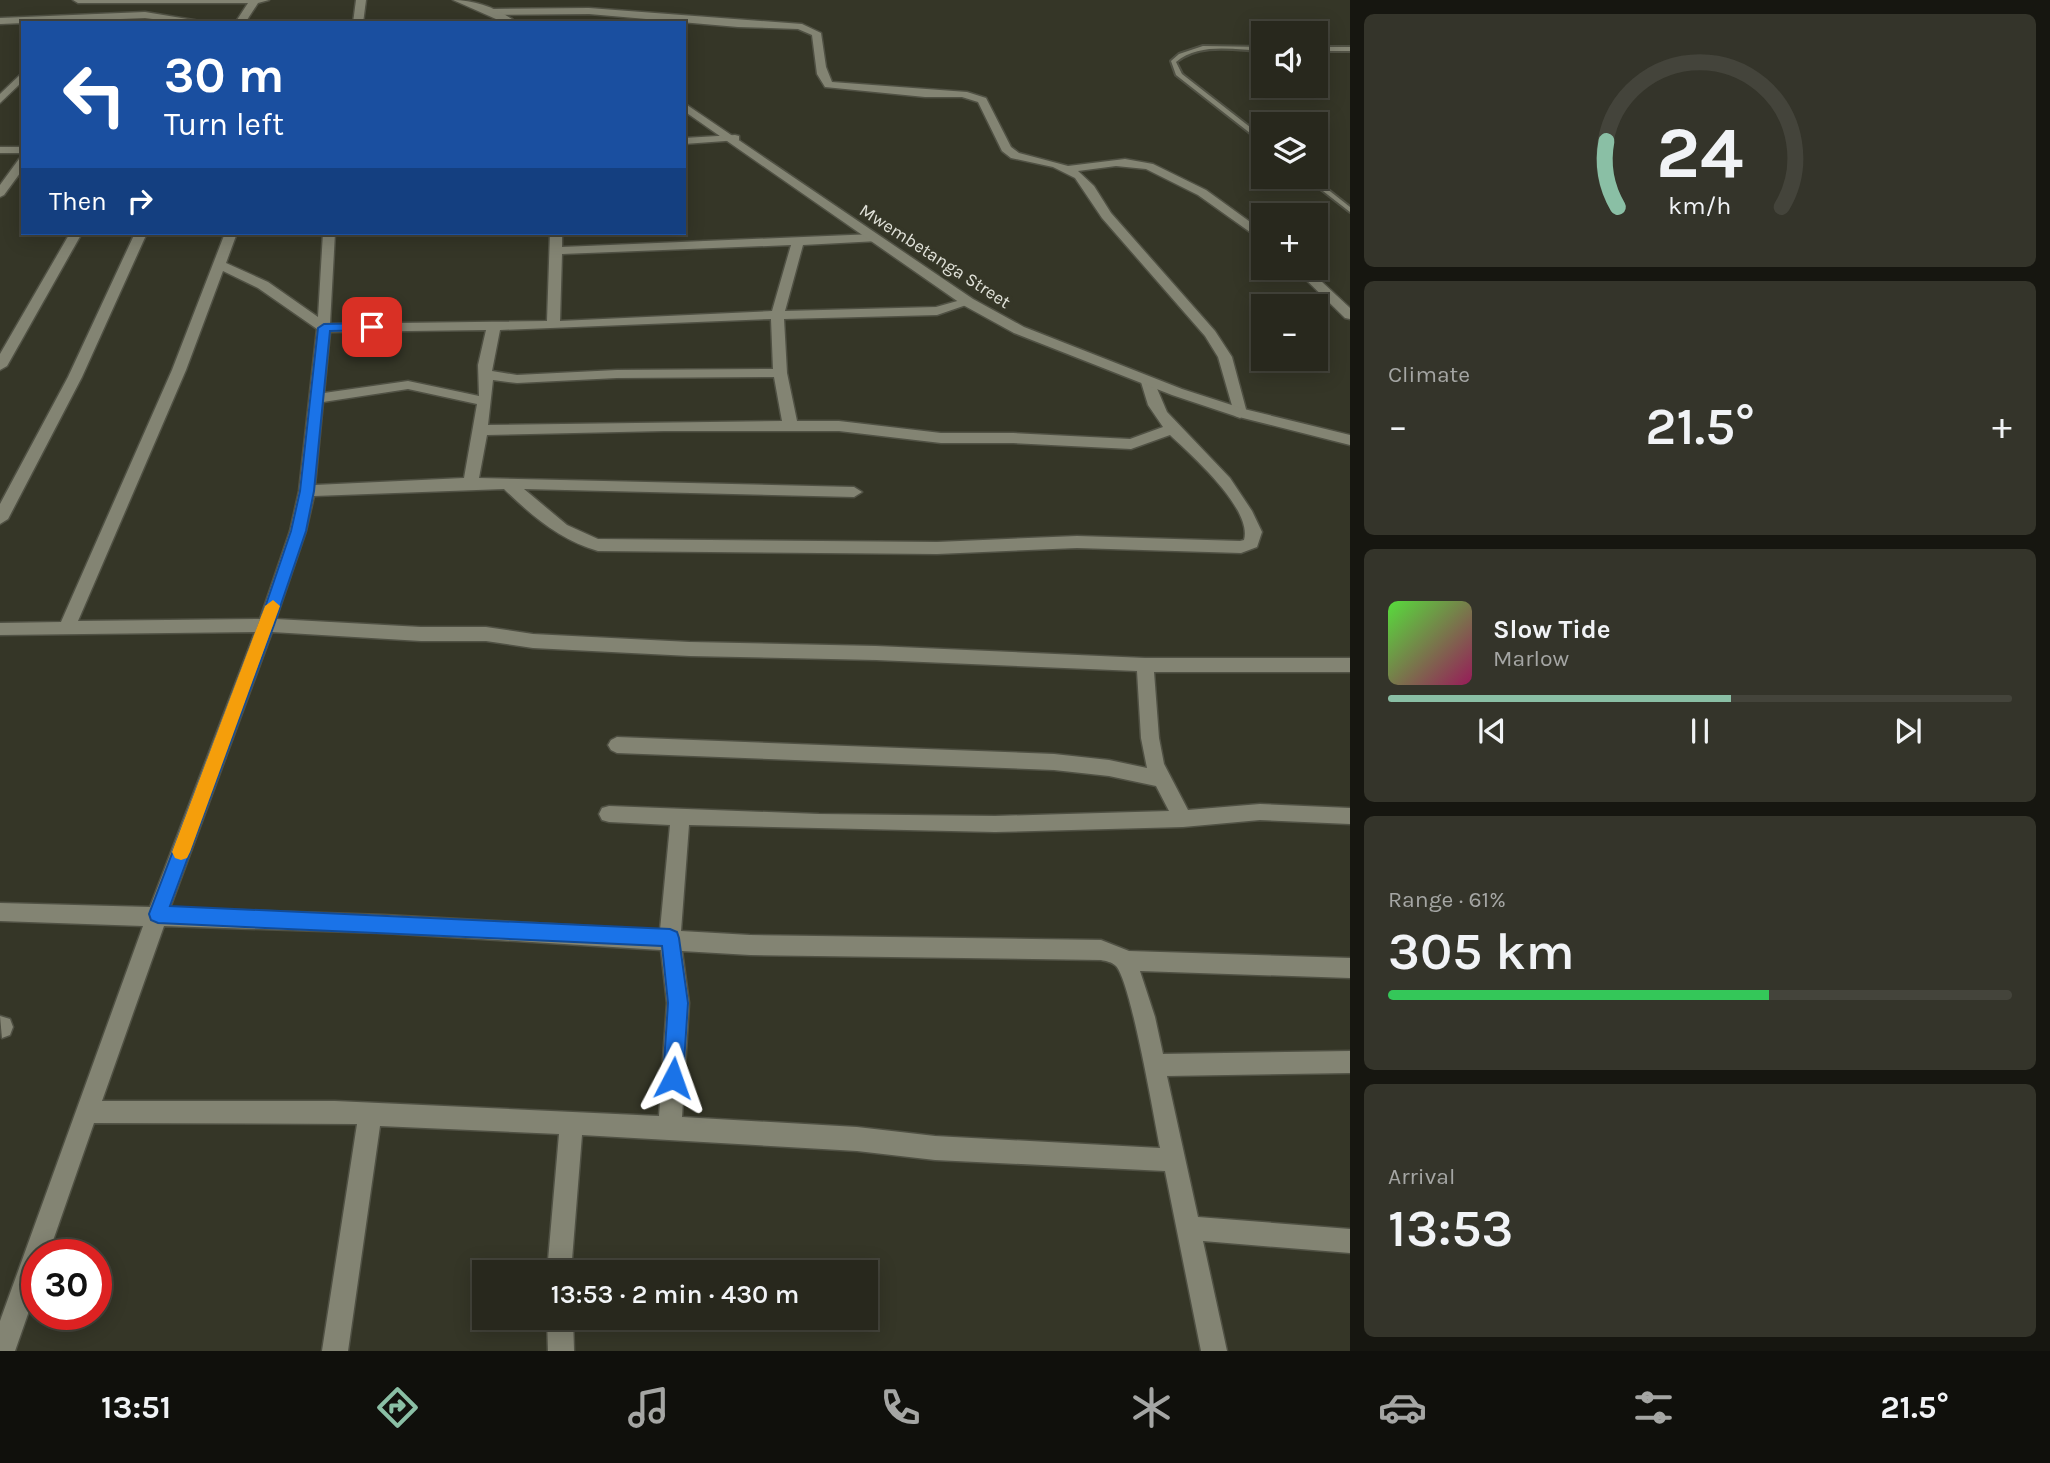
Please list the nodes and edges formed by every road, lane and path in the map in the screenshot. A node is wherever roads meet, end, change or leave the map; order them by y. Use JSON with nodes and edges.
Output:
{"nodes":[{"id":1,"x":80,"y":0,"type":"edge"},
{"id":2,"x":255,"y":0,"type":"edge"},
{"id":3,"x":264,"y":0,"type":"edge"},
{"id":4,"x":361,"y":0,"type":"edge"},
{"id":5,"x":458,"y":0,"type":"edge"},
{"id":6,"x":131,"y":2,"type":"junction"},
{"id":7,"x":493,"y":12,"type":"junction"},
{"id":8,"x":119,"y":19,"type":"edge"},
{"id":9,"x":64,"y":20,"type":"edge"},
{"id":10,"x":0,"y":21,"type":"edge"},
{"id":11,"x":186,"y":21,"type":"edge"},
{"id":12,"x":241,"y":21,"type":"edge"},
{"id":13,"x":358,"y":21,"type":"edge"},
{"id":14,"x":509,"y":21,"type":"edge"},
{"id":15,"x":1350,"y":48,"type":"edge"},
{"id":16,"x":1251,"y":49,"type":"edge"},
{"id":17,"x":1328,"y":49,"type":"edge"},
{"id":18,"x":21,"y":77,"type":"edge"},
{"id":19,"x":0,"y":100,"type":"edge"},
{"id":20,"x":686,"y":107,"type":"edge"},
{"id":21,"x":1251,"y":132,"type":"edge"},
{"id":22,"x":735,"y":138,"type":"junction"},
{"id":23,"x":686,"y":141,"type":"edge"},
{"id":24,"x":0,"y":150,"type":"edge"},
{"id":25,"x":21,"y":150,"type":"edge"},
{"id":26,"x":21,"y":164,"type":"edge"},
{"id":27,"x":1068,"y":169,"type":"junction"},
{"id":28,"x":1323,"y":189,"type":"edge"},
{"id":29,"x":0,"y":192,"type":"edge"},
{"id":30,"x":1350,"y":210,"type":"edge"},
{"id":31,"x":1251,"y":229,"type":"edge"},
{"id":32,"x":75,"y":235,"type":"edge"},
{"id":33,"x":140,"y":235,"type":"edge"},
{"id":34,"x":230,"y":235,"type":"edge"},
{"id":35,"x":329,"y":235,"type":"edge"},
{"id":36,"x":556,"y":235,"type":"edge"},
{"id":37,"x":874,"y":238,"type":"junction"},
{"id":38,"x":798,"y":242,"type":"junction"},
{"id":39,"x":556,"y":251,"type":"junction"},
{"id":40,"x":219,"y":265,"type":"junction"},
{"id":41,"x":1313,"y":280,"type":"edge"},
{"id":42,"x":968,"y":302,"type":"junction"},
{"id":43,"x":777,"y":315,"type":"junction"},
{"id":44,"x":1350,"y":315,"type":"edge"},
{"id":45,"x":552,"y":325,"type":"junction"},
{"id":46,"x":494,"y":326,"type":"junction"},
{"id":47,"x":324,"y":328,"type":"junction"},
{"id":48,"x":0,"y":366,"type":"edge"},
{"id":49,"x":780,"y":373,"type":"junction"},
{"id":50,"x":486,"y":375,"type":"junction"},
{"id":51,"x":1147,"y":382,"type":"junction"},
{"id":52,"x":317,"y":399,"type":"junction"},
{"id":53,"x":483,"y":401,"type":"junction"},
{"id":54,"x":1240,"y":413,"type":"junction"},
{"id":55,"x":790,"y":425,"type":"junction"},
{"id":56,"x":1174,"y":429,"type":"junction"},
{"id":57,"x":479,"y":430,"type":"junction"},
{"id":58,"x":1350,"y":440,"type":"edge"},
{"id":59,"x":471,"y":483,"type":"junction"},
{"id":60,"x":510,"y":486,"type":"junction"},
{"id":61,"x":307,"y":491,"type":"junction"},
{"id":62,"x":854,"y":492,"type":"dead end"},
{"id":63,"x":0,"y":519,"type":"edge"},
{"id":64,"x":266,"y":625,"type":"junction"},
{"id":65,"x":0,"y":629,"type":"edge"},
{"id":66,"x":66,"y":630,"type":"junction"},
{"id":67,"x":1145,"y":665,"type":"junction"},
{"id":68,"x":1350,"y":665,"type":"edge"},
{"id":69,"x":617,"y":745,"type":"dead end"},
{"id":70,"x":1161,"y":779,"type":"junction"},
{"id":71,"x":609,"y":814,"type":"dead end"},
{"id":72,"x":1350,"y":816,"type":"edge"},
{"id":73,"x":680,"y":818,"type":"junction"},
{"id":74,"x":1183,"y":819,"type":"junction"},
{"id":75,"x":0,"y":912,"type":"edge"},
{"id":76,"x":158,"y":914,"type":"junction"},
{"id":77,"x":670,"y":938,"type":"junction"},
{"id":78,"x":1126,"y":961,"type":"junction"},
{"id":79,"x":1350,"y":968,"type":"edge"},
{"id":80,"x":1350,"y":1062,"type":"edge"},
{"id":81,"x":1154,"y":1065,"type":"junction"},
{"id":82,"x":88,"y":1112,"type":"junction"},
{"id":83,"x":370,"y":1114,"type":"junction"},
{"id":84,"x":572,"y":1124,"type":"junction"},
{"id":85,"x":670,"y":1128,"type":"junction"},
{"id":86,"x":1175,"y":1160,"type":"junction"},
{"id":87,"x":1189,"y":1228,"type":"junction"},
{"id":88,"x":1350,"y":1241,"type":"edge"},
{"id":89,"x":560,"y":1260,"type":"edge"},
{"id":90,"x":560,"y":1330,"type":"edge"},
{"id":91,"x":2,"y":1351,"type":"edge"},
{"id":92,"x":335,"y":1351,"type":"edge"},
{"id":93,"x":561,"y":1351,"type":"edge"},
{"id":94,"x":1214,"y":1351,"type":"edge"}],
"edges":[{"from":1,"to":6,"type":"street"},
{"from":1,"to":9,"type":"street"},
{"from":2,"to":3,"type":"street"},
{"from":2,"to":6,"type":"street"},
{"from":2,"to":12,"type":"street"},
{"from":4,"to":13,"type":"street"},
{"from":5,"to":7,"type":"street"},
{"from":6,"to":8,"type":"street"},
{"from":7,"to":14,"type":"street"},
{"from":7,"to":27,"type":"street"},
{"from":8,"to":9,"type":"street"},
{"from":8,"to":11,"type":"street"},
{"from":9,"to":10,"type":"street"},
{"from":15,"to":17,"type":"lane"},
{"from":16,"to":21,"type":"lane"},
{"from":18,"to":19,"type":"street"},
{"from":20,"to":22,"type":"street","name":"Mwembetanga Street"},
{"from":22,"to":23,"type":"street"},
{"from":22,"to":37,"type":"street","name":"Mwembetanga Street"},
{"from":24,"to":25,"type":"street"},
{"from":26,"to":29,"type":"street"},
{"from":27,"to":31,"type":"street"},
{"from":27,"to":54,"type":"street"},
{"from":28,"to":30,"type":"lane"},
{"from":32,"to":48,"type":"street"},
{"from":33,"to":63,"type":"street"},
{"from":34,"to":40,"type":"street"},
{"from":35,"to":47,"type":"street"},
{"from":36,"to":39,"type":"street"},
{"from":37,"to":38,"type":"street"},
{"from":37,"to":42,"type":"street","name":"Mwembetanga Street"},
{"from":38,"to":39,"type":"street"},
{"from":38,"to":43,"type":"street"},
{"from":39,"to":45,"type":"street"},
{"from":40,"to":47,"type":"street"},
{"from":40,"to":66,"type":"street"},
{"from":41,"to":44,"type":"street"},
{"from":42,"to":43,"type":"street"},
{"from":42,"to":51,"type":"street","name":"Mwembetanga Street"},
{"from":43,"to":45,"type":"street"},
{"from":43,"to":49,"type":"street"},
{"from":45,"to":46,"type":"street"},
{"from":46,"to":47,"type":"street"},
{"from":46,"to":50,"type":"street"},
{"from":47,"to":52,"type":"street"},
{"from":49,"to":50,"type":"street"},
{"from":49,"to":55,"type":"street"},
{"from":50,"to":53,"type":"street"},
{"from":51,"to":54,"type":"street","name":"Mwembetanga Street"},
{"from":51,"to":56,"type":"street"},
{"from":52,"to":53,"type":"street"},
{"from":52,"to":61,"type":"street"},
{"from":53,"to":57,"type":"street"},
{"from":54,"to":58,"type":"street","name":"Mwembetanga Street"},
{"from":55,"to":56,"type":"street"},
{"from":55,"to":57,"type":"street"},
{"from":56,"to":60,"type":"street"},
{"from":57,"to":59,"type":"street"},
{"from":59,"to":60,"type":"street"},
{"from":59,"to":61,"type":"street"},
{"from":60,"to":62,"type":"street"},
{"from":61,"to":64,"type":"street"},
{"from":64,"to":66,"type":"street"},
{"from":64,"to":67,"type":"street"},
{"from":64,"to":76,"type":"street"},
{"from":65,"to":66,"type":"street"},
{"from":67,"to":68,"type":"street"},
{"from":67,"to":70,"type":"street"},
{"from":69,"to":70,"type":"street"},
{"from":70,"to":74,"type":"street"},
{"from":71,"to":73,"type":"street"},
{"from":72,"to":74,"type":"street"},
{"from":73,"to":74,"type":"street"},
{"from":73,"to":77,"type":"street"},
{"from":75,"to":76,"type":"street"},
{"from":76,"to":77,"type":"street"},
{"from":76,"to":82,"type":"street"},
{"from":77,"to":78,"type":"street"},
{"from":77,"to":85,"type":"street"},
{"from":78,"to":79,"type":"street"},
{"from":78,"to":81,"type":"street"},
{"from":80,"to":81,"type":"street"},
{"from":81,"to":86,"type":"street"},
{"from":82,"to":83,"type":"street"},
{"from":82,"to":91,"type":"street"},
{"from":83,"to":84,"type":"street"},
{"from":83,"to":92,"type":"street"},
{"from":84,"to":85,"type":"street"},
{"from":84,"to":89,"type":"street"},
{"from":85,"to":86,"type":"street"},
{"from":86,"to":87,"type":"street"},
{"from":87,"to":88,"type":"street"},
{"from":87,"to":94,"type":"street"},
{"from":90,"to":93,"type":"street"}]}
